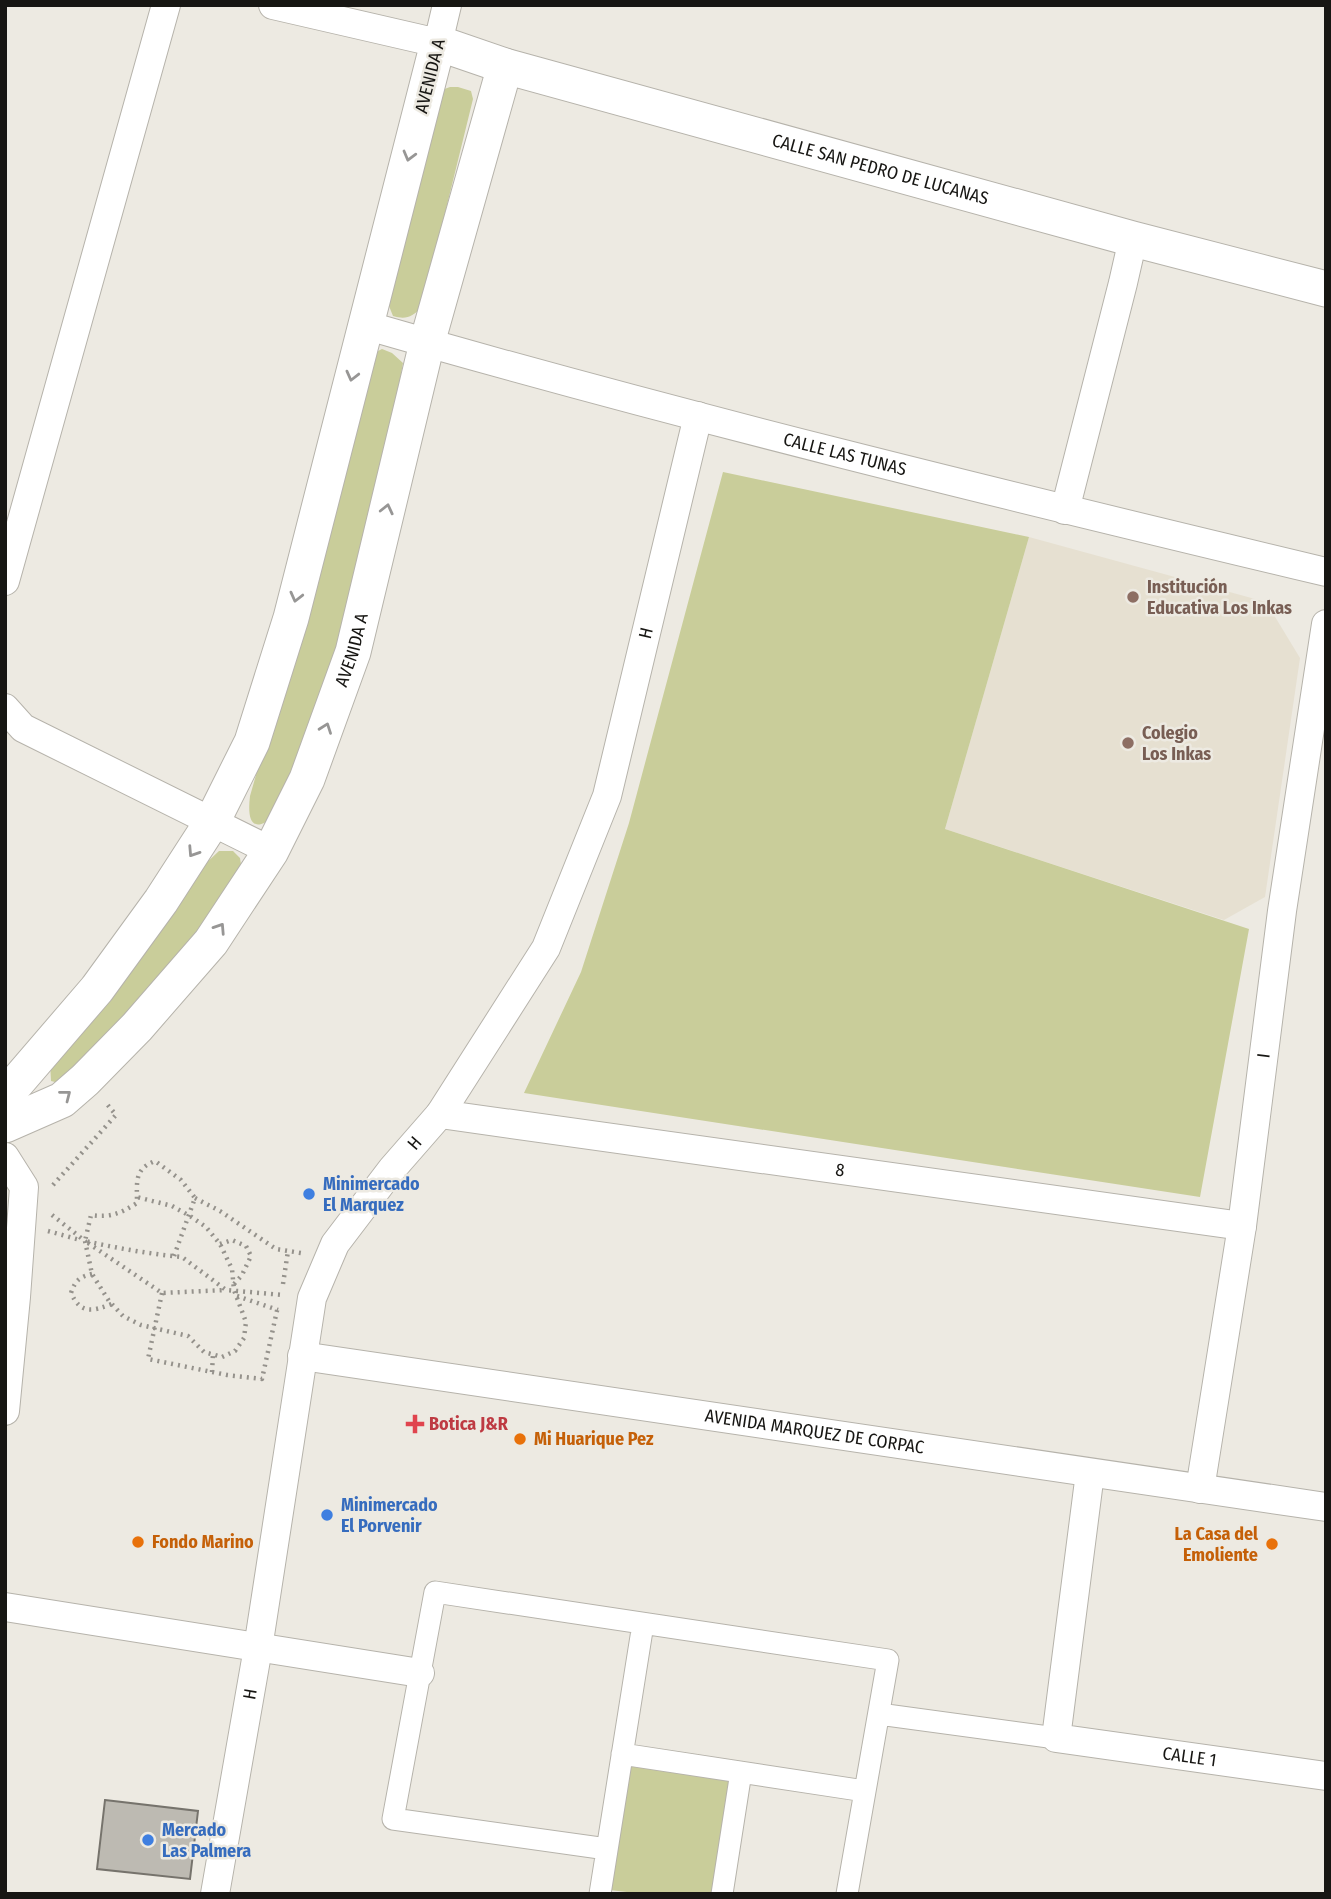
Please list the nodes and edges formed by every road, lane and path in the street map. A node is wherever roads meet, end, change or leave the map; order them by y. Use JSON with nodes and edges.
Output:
{"nodes":[{"id":1,"x":166,"y":5,"type":"edge"},
{"id":2,"x":273,"y":5,"type":"edge"},
{"id":3,"x":447,"y":5,"type":"edge"},
{"id":4,"x":438,"y":43,"type":"junction"},
{"id":5,"x":505,"y":66,"type":"junction"},
{"id":6,"x":1133,"y":239,"type":"junction"},
{"id":7,"x":1326,"y":289,"type":"edge"},
{"id":8,"x":365,"y":325,"type":"junction"},
{"id":9,"x":427,"y":343,"type":"junction"},
{"id":10,"x":698,"y":416,"type":"junction"},
{"id":11,"x":1065,"y":510,"type":"junction"},
{"id":12,"x":1326,"y":572,"type":"edge"},
{"id":13,"x":5,"y":581,"type":"edge"},
{"id":14,"x":1326,"y":624,"type":"edge"},
{"id":15,"x":5,"y":708,"type":"edge"},
{"id":16,"x":212,"y":822,"type":"junction"},
{"id":17,"x":271,"y":851,"type":"junction"},
{"id":18,"x":85,"y":1080,"type":"junction"},
{"id":19,"x":5,"y":1096,"type":"edge"},
{"id":20,"x":440,"y":1114,"type":"junction"},
{"id":21,"x":5,"y":1125,"type":"edge"},
{"id":22,"x":5,"y":1157,"type":"edge"},
{"id":23,"x":52,"y":1192,"type":"dead end"},
{"id":24,"x":137,"y":1197,"type":"junction"},
{"id":25,"x":195,"y":1198,"type":"junction"},
{"id":26,"x":190,"y":1216,"type":"junction"},
{"id":27,"x":1242,"y":1226,"type":"junction"},
{"id":28,"x":85,"y":1241,"type":"junction"},
{"id":29,"x":219,"y":1244,"type":"junction"},
{"id":30,"x":288,"y":1251,"type":"junction"},
{"id":31,"x":174,"y":1256,"type":"junction"},
{"id":32,"x":330,"y":1258,"type":"junction"},
{"id":33,"x":92,"y":1274,"type":"junction"},
{"id":34,"x":226,"y":1290,"type":"junction"},
{"id":35,"x":234,"y":1290,"type":"junction"},
{"id":36,"x":162,"y":1293,"type":"junction"},
{"id":37,"x":281,"y":1294,"type":"junction"},
{"id":38,"x":112,"y":1304,"type":"junction"},
{"id":39,"x":276,"y":1310,"type":"junction"},
{"id":40,"x":310,"y":1310,"type":"junction"},
{"id":41,"x":155,"y":1328,"type":"junction"},
{"id":42,"x":213,"y":1354,"type":"junction"},
{"id":43,"x":302,"y":1356,"type":"junction"},
{"id":44,"x":212,"y":1372,"type":"junction"},
{"id":45,"x":5,"y":1411,"type":"edge"},
{"id":46,"x":1090,"y":1473,"type":"junction"},
{"id":47,"x":1200,"y":1489,"type":"junction"},
{"id":48,"x":1326,"y":1507,"type":"edge"},
{"id":49,"x":5,"y":1607,"type":"edge"},
{"id":50,"x":643,"y":1624,"type":"junction"},
{"id":51,"x":258,"y":1648,"type":"junction"},
{"id":52,"x":420,"y":1673,"type":"junction"},
{"id":53,"x":879,"y":1714,"type":"junction"},
{"id":54,"x":1055,"y":1738,"type":"junction"},
{"id":55,"x":622,"y":1754,"type":"junction"},
{"id":56,"x":741,"y":1772,"type":"junction"},
{"id":57,"x":1326,"y":1776,"type":"edge"},
{"id":58,"x":865,"y":1791,"type":"junction"},
{"id":59,"x":607,"y":1849,"type":"junction"},
{"id":60,"x":215,"y":1894,"type":"edge"},
{"id":61,"x":600,"y":1894,"type":"edge"},
{"id":62,"x":722,"y":1894,"type":"edge"},
{"id":63,"x":847,"y":1894,"type":"edge"}],
"edges":[{"from":1,"to":13,"type":"street"},
{"from":2,"to":4,"type":"street"},
{"from":3,"to":4,"type":"street","name":"AVENIDA A"},
{"from":4,"to":5,"type":"street","name":"CALLE SAN PEDRO DE LUCANAS"},
{"from":4,"to":8,"type":"street","name":"AVENIDA A","one_way":true},
{"from":5,"to":6,"type":"street","name":"CALLE SAN PEDRO DE LUCANAS"},
{"from":5,"to":9,"type":"street","name":"AVENIDA A"},
{"from":6,"to":7,"type":"street","name":"CALLE SAN PEDRO DE LUCANAS"},
{"from":6,"to":11,"type":"street"},
{"from":8,"to":9,"type":"street","name":"CALLE LAS TUNAS"},
{"from":8,"to":16,"type":"street","name":"AVENIDA A","one_way":true},
{"from":9,"to":10,"type":"street","name":"CALLE LAS TUNAS"},
{"from":17,"to":9,"type":"street","name":"AVENIDA A","one_way":true},
{"from":10,"to":11,"type":"street","name":"CALLE LAS TUNAS"},
{"from":10,"to":20,"type":"street","name":"H"},
{"from":11,"to":12,"type":"street","name":"CALLE LAS TUNAS"},
{"from":14,"to":27,"type":"street","name":"I"},
{"from":15,"to":16,"type":"street"},
{"from":16,"to":17,"type":"street"},
{"from":16,"to":19,"type":"street","name":"AVENIDA A","one_way":true},
{"from":18,"to":17,"type":"street","name":"AVENIDA A","one_way":true},
{"from":21,"to":18,"type":"street","name":"AVENIDA A","one_way":true},
{"from":18,"to":23,"type":"path"},
{"from":20,"to":27,"type":"street","name":"8"},
{"from":20,"to":32,"type":"street","name":"H"},
{"from":22,"to":45,"type":"street"},
{"from":24,"to":25,"type":"path"},
{"from":24,"to":26,"type":"path"},
{"from":24,"to":28,"type":"path"},
{"from":25,"to":26,"type":"path"},
{"from":25,"to":30,"type":"path"},
{"from":26,"to":29,"type":"path"},
{"from":26,"to":31,"type":"path"},
{"from":27,"to":47,"type":"street","name":"I"},
{"from":28,"to":28,"type":"path"},
{"from":28,"to":31,"type":"path"},
{"from":28,"to":33,"type":"path"},
{"from":28,"to":36,"type":"path"},
{"from":29,"to":35,"type":"path"},
{"from":29,"to":35,"type":"path"},
{"from":30,"to":32,"type":"path"},
{"from":30,"to":37,"type":"path"},
{"from":31,"to":34,"type":"path"},
{"from":32,"to":40,"type":"street","name":"H"},
{"from":33,"to":38,"type":"path"},
{"from":33,"to":38,"type":"path"},
{"from":34,"to":35,"type":"path"},
{"from":34,"to":36,"type":"path"},
{"from":35,"to":37,"type":"path"},
{"from":35,"to":39,"type":"path"},
{"from":35,"to":42,"type":"path"},
{"from":36,"to":41,"type":"path"},
{"from":37,"to":39,"type":"path"},
{"from":37,"to":40,"type":"path"},
{"from":38,"to":41,"type":"path"},
{"from":39,"to":40,"type":"path"},
{"from":39,"to":44,"type":"path"},
{"from":40,"to":43,"type":"street","name":"H"},
{"from":41,"to":42,"type":"path"},
{"from":41,"to":44,"type":"path"},
{"from":42,"to":44,"type":"path"},
{"from":43,"to":46,"type":"street","name":"AVENIDA MARQUEZ DE CORPAC"},
{"from":43,"to":51,"type":"street","name":"H"},
{"from":46,"to":47,"type":"street","name":"AVENIDA MARQUEZ DE CORPAC"},
{"from":46,"to":54,"type":"street"},
{"from":47,"to":48,"type":"street","name":"AVENIDA MARQUEZ DE CORPAC"},
{"from":49,"to":51,"type":"street"},
{"from":50,"to":52,"type":"street"},
{"from":50,"to":53,"type":"street"},
{"from":50,"to":55,"type":"street"},
{"from":51,"to":52,"type":"street"},
{"from":51,"to":60,"type":"street","name":"H"},
{"from":52,"to":59,"type":"street"},
{"from":53,"to":54,"type":"street"},
{"from":53,"to":58,"type":"street"},
{"from":54,"to":57,"type":"street","name":"CALLE 1"},
{"from":55,"to":56,"type":"street"},
{"from":55,"to":59,"type":"street"},
{"from":56,"to":58,"type":"street"},
{"from":56,"to":62,"type":"street"},
{"from":58,"to":63,"type":"street"},
{"from":59,"to":61,"type":"street"}]}
